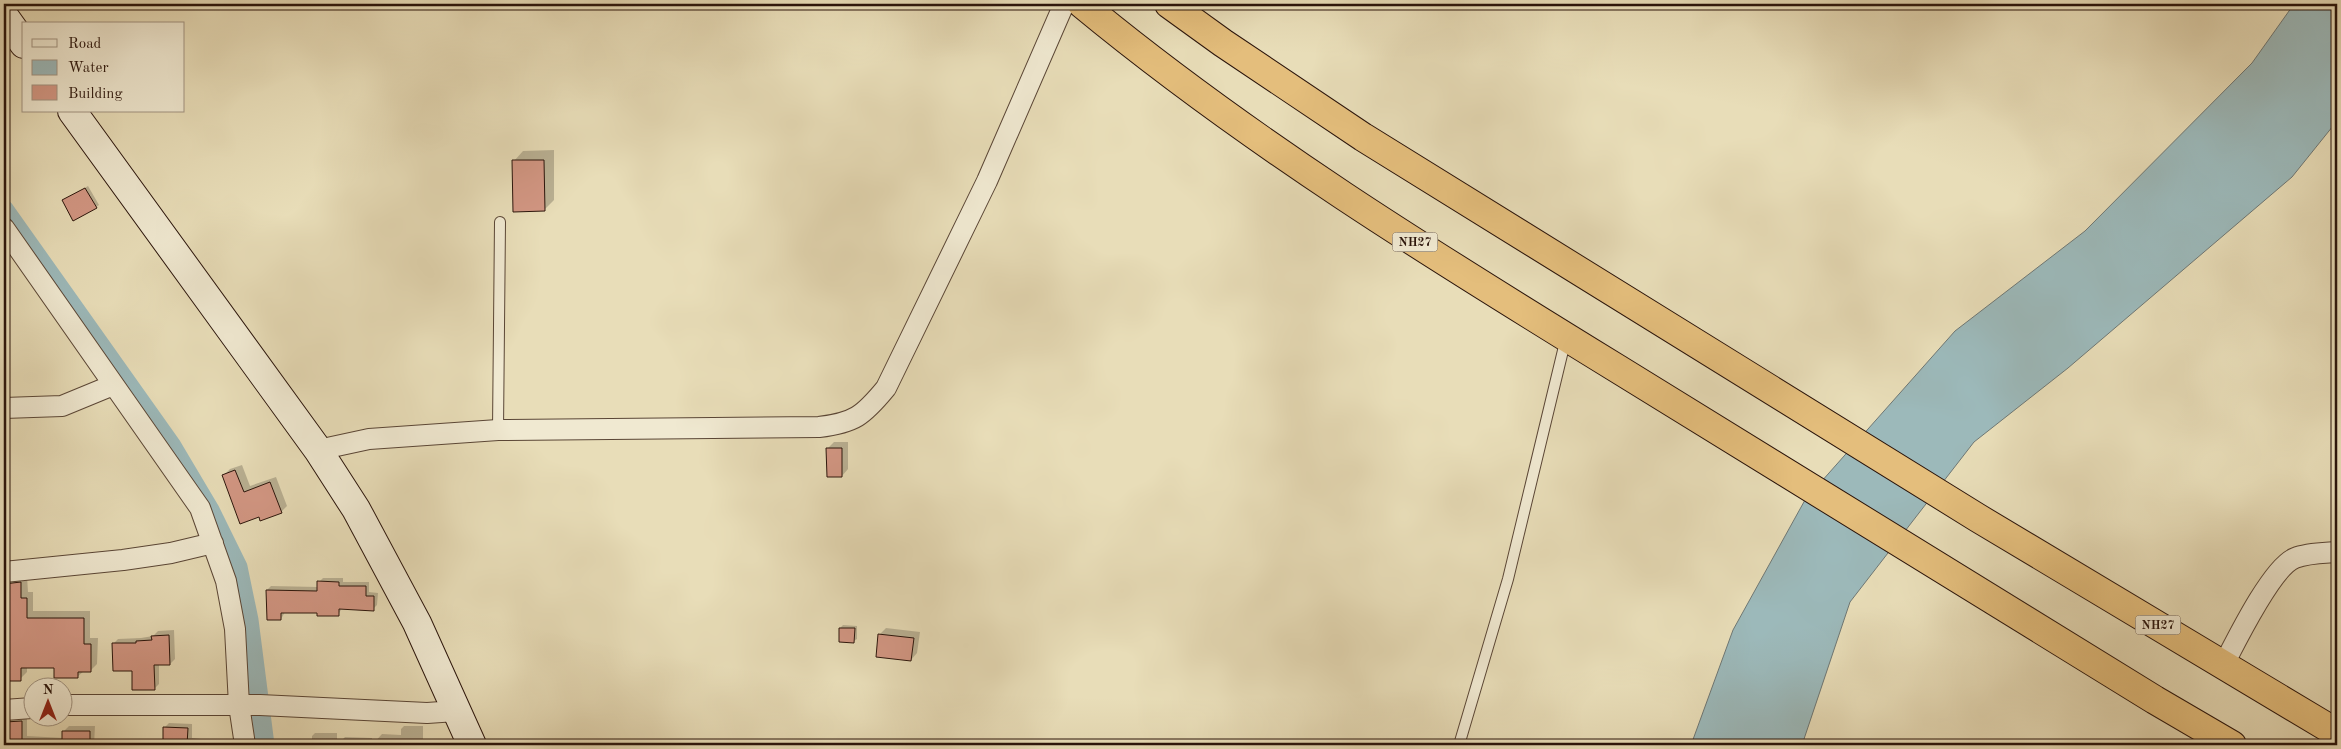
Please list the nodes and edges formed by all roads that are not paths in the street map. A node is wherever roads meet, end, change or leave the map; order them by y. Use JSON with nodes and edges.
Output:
{"nodes":[{"id":1,"x":1064,"y":4,"type":"edge"},
{"id":2,"x":1082,"y":4,"type":"edge"},
{"id":3,"x":1169,"y":4,"type":"edge"},
{"id":4,"x":4,"y":16,"type":"edge"},
{"id":5,"x":22,"y":41,"type":"edge"},
{"id":6,"x":73,"y":112,"type":"edge"},
{"id":7,"x":500,"y":222,"type":"dead end"},
{"id":8,"x":4,"y":228,"type":"edge"},
{"id":9,"x":1566,"y":337,"type":"junction"},
{"id":10,"x":113,"y":385,"type":"junction"},
{"id":11,"x":4,"y":408,"type":"edge"},
{"id":12,"x":498,"y":430,"type":"junction"},
{"id":13,"x":318,"y":450,"type":"junction"},
{"id":14,"x":213,"y":542,"type":"junction"},
{"id":15,"x":2337,"y":552,"type":"edge"},
{"id":16,"x":4,"y":572,"type":"edge"},
{"id":17,"x":2224,"y":664,"type":"junction"},
{"id":18,"x":72,"y":705,"type":"edge"},
{"id":19,"x":239,"y":706,"type":"junction"},
{"id":20,"x":22,"y":709,"type":"edge"},
{"id":21,"x":4,"y":710,"type":"edge"},
{"id":22,"x":456,"y":711,"type":"junction"},
{"id":23,"x":2337,"y":733,"type":"edge"},
{"id":24,"x":245,"y":745,"type":"edge"},
{"id":25,"x":472,"y":745,"type":"edge"},
{"id":26,"x":1459,"y":745,"type":"edge"},
{"id":27,"x":2232,"y":745,"type":"edge"}],
"edges":[{"from":1,"to":12,"type":"street"},
{"from":2,"to":9,"type":"highway","number":"NH27"},
{"from":3,"to":17,"type":"highway","number":"NH27"},
{"from":4,"to":5,"type":"street"},
{"from":6,"to":13,"type":"street"},
{"from":7,"to":12,"type":"lane"},
{"from":8,"to":10,"type":"street"},
{"from":9,"to":26,"type":"lane"},
{"from":9,"to":27,"type":"highway","number":"NH27"},
{"from":10,"to":11,"type":"street"},
{"from":10,"to":14,"type":"street"},
{"from":12,"to":13,"type":"street"},
{"from":13,"to":22,"type":"street"},
{"from":14,"to":16,"type":"street"},
{"from":14,"to":19,"type":"street"},
{"from":15,"to":17,"type":"street"},
{"from":17,"to":23,"type":"highway","number":"NH27"},
{"from":18,"to":19,"type":"street"},
{"from":19,"to":22,"type":"street"},
{"from":19,"to":24,"type":"street"},
{"from":20,"to":21,"type":"street"},
{"from":22,"to":25,"type":"street"}]}
